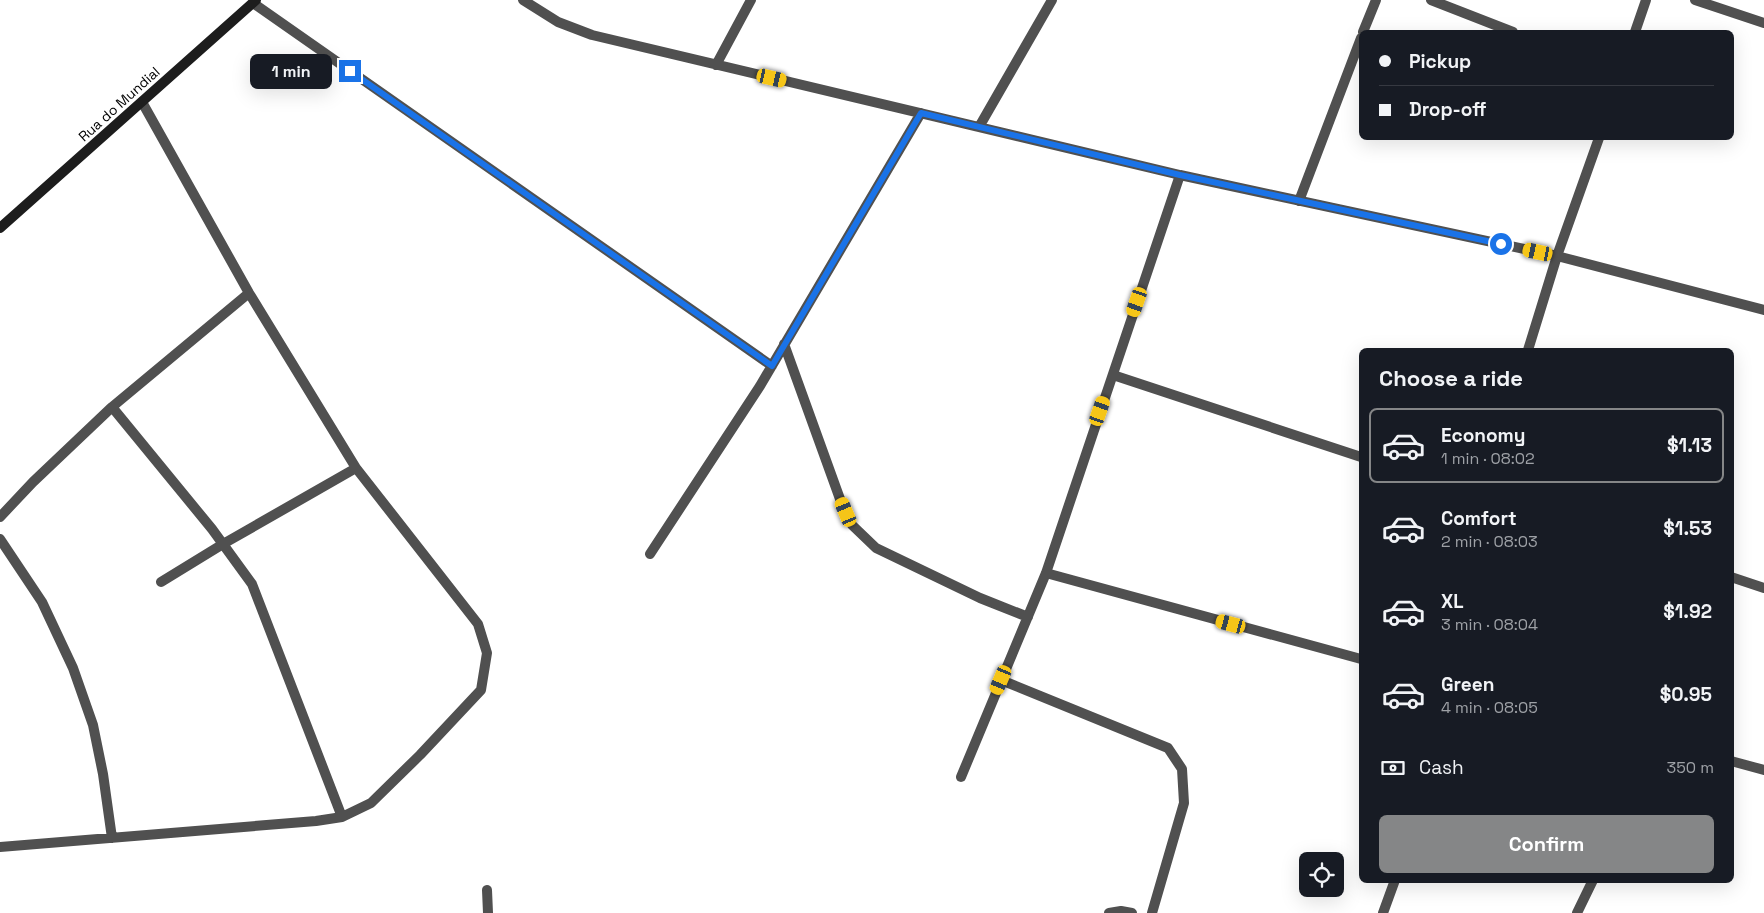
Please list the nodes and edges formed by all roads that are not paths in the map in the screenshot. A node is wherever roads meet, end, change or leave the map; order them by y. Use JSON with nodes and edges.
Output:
{"nodes":[{"id":1,"x":522,"y":0,"type":"edge"},
{"id":2,"x":751,"y":0,"type":"edge"},
{"id":3,"x":1052,"y":0,"type":"edge"},
{"id":4,"x":1376,"y":0,"type":"edge"},
{"id":5,"x":1431,"y":0,"type":"edge"},
{"id":6,"x":1646,"y":0,"type":"edge"},
{"id":7,"x":1695,"y":0,"type":"edge"},
{"id":8,"x":255,"y":2,"type":"edge"},
{"id":9,"x":1764,"y":23,"type":"edge"},
{"id":10,"x":1365,"y":30,"type":"edge"},
{"id":11,"x":1508,"y":30,"type":"edge"},
{"id":12,"x":1636,"y":30,"type":"edge"},
{"id":13,"x":1359,"y":43,"type":"edge"},
{"id":14,"x":716,"y":65,"type":"junction"},
{"id":15,"x":142,"y":102,"type":"junction"},
{"id":16,"x":921,"y":113,"type":"junction"},
{"id":17,"x":978,"y":127,"type":"junction"},
{"id":18,"x":1598,"y":140,"type":"edge"},
{"id":19,"x":1180,"y":175,"type":"junction"},
{"id":20,"x":1299,"y":201,"type":"junction"},
{"id":21,"x":0,"y":228,"type":"edge"},
{"id":22,"x":1557,"y":256,"type":"junction"},
{"id":23,"x":249,"y":293,"type":"junction"},
{"id":24,"x":1764,"y":310,"type":"edge"},
{"id":25,"x":784,"y":344,"type":"junction"},
{"id":26,"x":1529,"y":348,"type":"edge"},
{"id":27,"x":772,"y":366,"type":"junction"},
{"id":28,"x":1113,"y":375,"type":"junction"},
{"id":29,"x":112,"y":407,"type":"junction"},
{"id":30,"x":1359,"y":456,"type":"edge"},
{"id":31,"x":356,"y":468,"type":"junction"},
{"id":32,"x":0,"y":517,"type":"edge"},
{"id":33,"x":0,"y":539,"type":"edge"},
{"id":34,"x":223,"y":544,"type":"junction"},
{"id":35,"x":650,"y":554,"type":"dead end"},
{"id":36,"x":1046,"y":573,"type":"junction"},
{"id":37,"x":1734,"y":578,"type":"edge"},
{"id":38,"x":161,"y":582,"type":"dead end"},
{"id":39,"x":1764,"y":588,"type":"edge"},
{"id":40,"x":1028,"y":617,"type":"junction"},
{"id":41,"x":1359,"y":658,"type":"edge"},
{"id":42,"x":1001,"y":680,"type":"junction"},
{"id":43,"x":1734,"y":762,"type":"edge"},
{"id":44,"x":1764,"y":770,"type":"edge"},
{"id":45,"x":961,"y":777,"type":"dead end"},
{"id":46,"x":342,"y":817,"type":"junction"},
{"id":47,"x":112,"y":838,"type":"junction"},
{"id":48,"x":0,"y":847,"type":"edge"},
{"id":49,"x":1394,"y":883,"type":"edge"},
{"id":50,"x":1592,"y":883,"type":"edge"},
{"id":51,"x":487,"y":890,"type":"dead end"},
{"id":52,"x":488,"y":913,"type":"edge"},
{"id":53,"x":1109,"y":913,"type":"edge"},
{"id":54,"x":1132,"y":913,"type":"edge"},
{"id":55,"x":1152,"y":913,"type":"edge"},
{"id":56,"x":1383,"y":913,"type":"edge"},
{"id":57,"x":1577,"y":913,"type":"edge"}],
"edges":[{"from":1,"to":14,"type":"street"},
{"from":2,"to":14,"type":"street"},
{"from":3,"to":17,"type":"street"},
{"from":4,"to":10,"type":"street"},
{"from":5,"to":11,"type":"street"},
{"from":6,"to":12,"type":"street"},
{"from":7,"to":9,"type":"street"},
{"from":8,"to":15,"type":"street","name":"Rua do Mundial"},
{"from":8,"to":27,"type":"street"},
{"from":13,"to":20,"type":"street"},
{"from":14,"to":16,"type":"street"},
{"from":15,"to":21,"type":"street","name":"Rua do Mundial"},
{"from":15,"to":23,"type":"street"},
{"from":16,"to":17,"type":"street"},
{"from":16,"to":25,"type":"street"},
{"from":17,"to":19,"type":"street"},
{"from":18,"to":22,"type":"street"},
{"from":19,"to":20,"type":"street"},
{"from":19,"to":28,"type":"street"},
{"from":20,"to":22,"type":"street"},
{"from":22,"to":24,"type":"street"},
{"from":22,"to":26,"type":"street"},
{"from":23,"to":29,"type":"street"},
{"from":23,"to":31,"type":"street"},
{"from":25,"to":27,"type":"street"},
{"from":25,"to":40,"type":"street"},
{"from":27,"to":35,"type":"street"},
{"from":28,"to":30,"type":"street"},
{"from":28,"to":36,"type":"street"},
{"from":29,"to":32,"type":"street"},
{"from":29,"to":34,"type":"street"},
{"from":31,"to":34,"type":"street"},
{"from":31,"to":46,"type":"street"},
{"from":33,"to":47,"type":"street"},
{"from":34,"to":38,"type":"street"},
{"from":34,"to":46,"type":"street"},
{"from":36,"to":40,"type":"street"},
{"from":36,"to":41,"type":"street"},
{"from":37,"to":39,"type":"street"},
{"from":40,"to":42,"type":"street"},
{"from":42,"to":45,"type":"street"},
{"from":42,"to":55,"type":"street"},
{"from":43,"to":44,"type":"street"},
{"from":46,"to":47,"type":"street"},
{"from":47,"to":48,"type":"street"},
{"from":49,"to":56,"type":"street"},
{"from":50,"to":57,"type":"street"},
{"from":51,"to":52,"type":"street"},
{"from":53,"to":54,"type":"street"}]}
